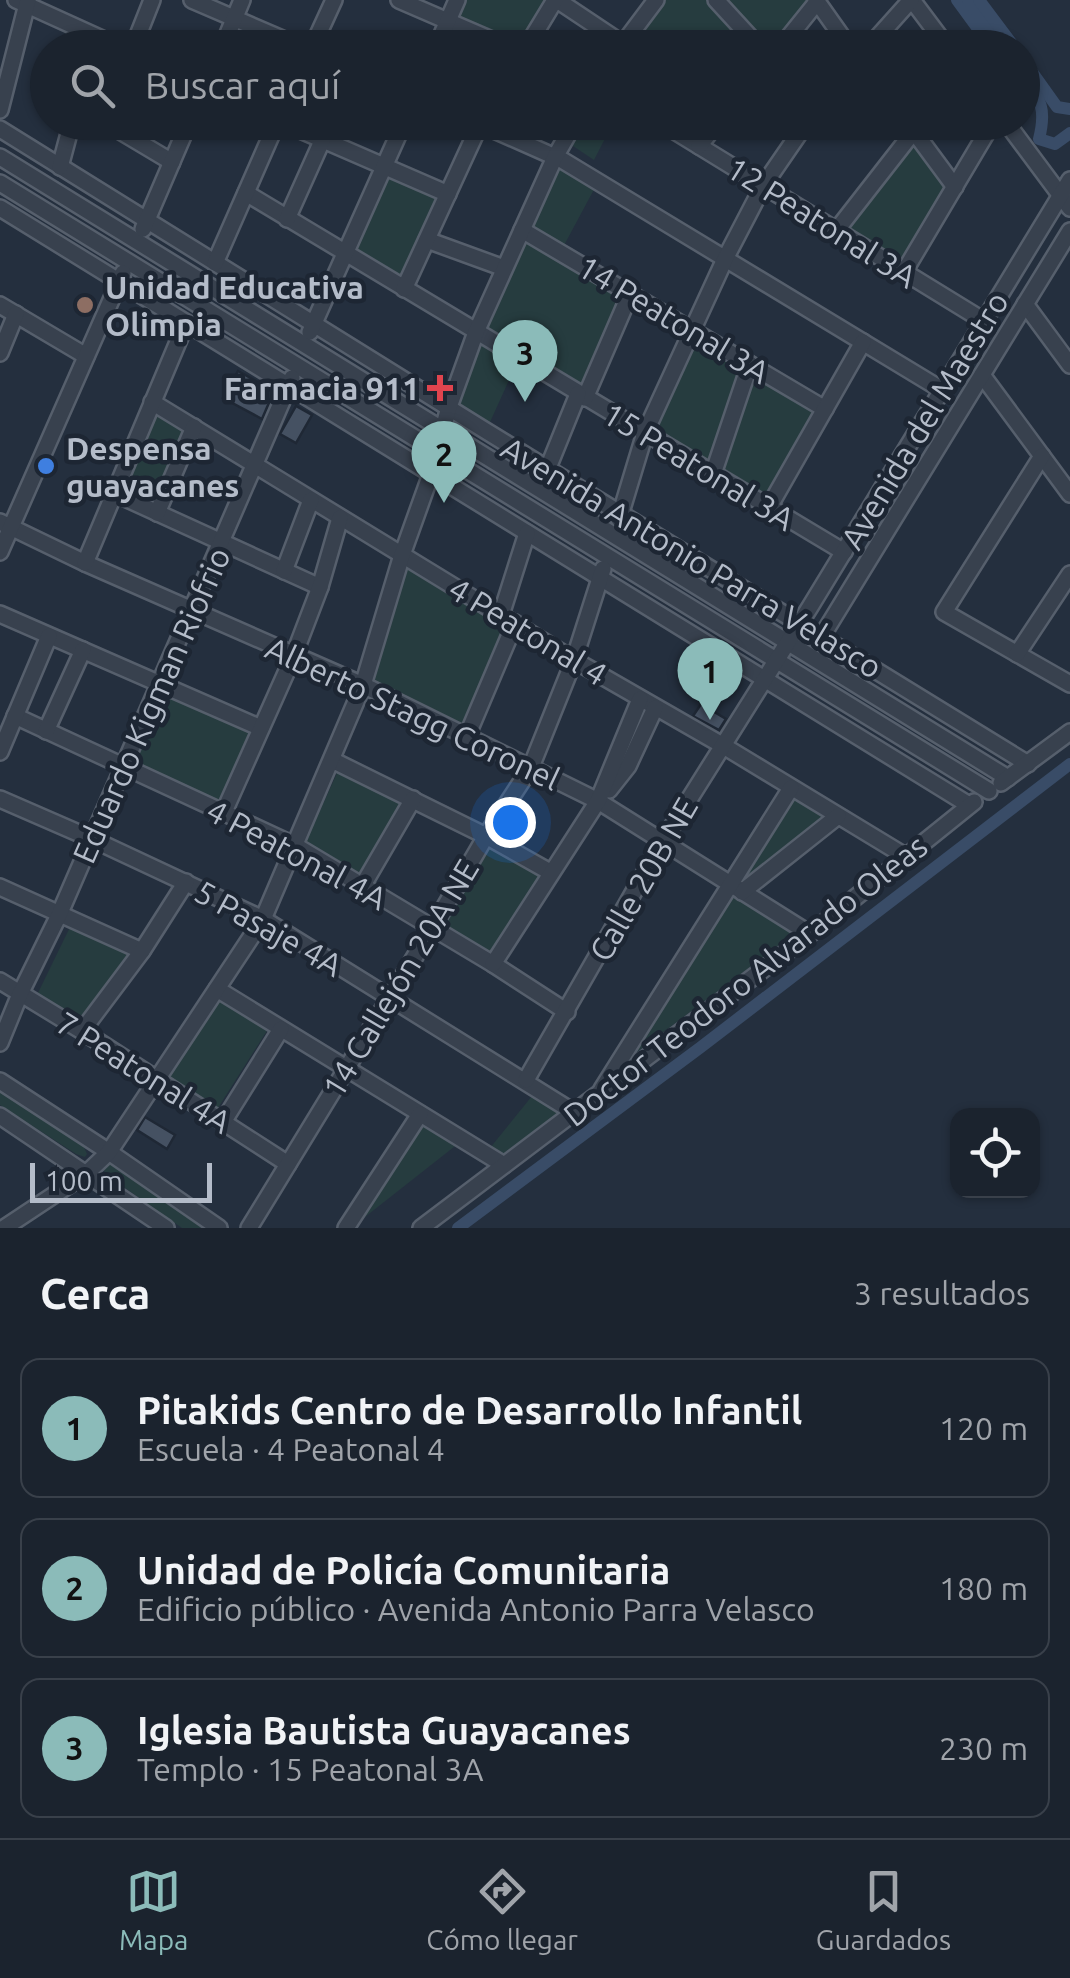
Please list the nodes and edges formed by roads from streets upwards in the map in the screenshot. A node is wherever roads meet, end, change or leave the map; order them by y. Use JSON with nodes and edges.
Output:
{"nodes":[{"id":1,"x":152,"y":0,"type":"edge"},
{"id":2,"x":192,"y":0,"type":"edge"},
{"id":3,"x":242,"y":0,"type":"edge"},
{"id":4,"x":334,"y":0,"type":"edge"},
{"id":5,"x":399,"y":0,"type":"edge"},
{"id":6,"x":456,"y":0,"type":"edge"},
{"id":7,"x":556,"y":0,"type":"edge"},
{"id":8,"x":656,"y":0,"type":"edge"},
{"id":9,"x":716,"y":0,"type":"edge"},
{"id":10,"x":911,"y":0,"type":"edge"},
{"id":11,"x":816,"y":1,"type":"edge"},
{"id":12,"x":24,"y":2,"type":"edge"},
{"id":13,"x":235,"y":17,"type":"junction"},
{"id":14,"x":448,"y":22,"type":"junction"},
{"id":15,"x":71,"y":30,"type":"edge"},
{"id":16,"x":140,"y":30,"type":"edge"},
{"id":17,"x":230,"y":30,"type":"edge"},
{"id":18,"x":264,"y":30,"type":"edge"},
{"id":19,"x":320,"y":30,"type":"edge"},
{"id":20,"x":444,"y":30,"type":"edge"},
{"id":21,"x":467,"y":30,"type":"edge"},
{"id":22,"x":537,"y":30,"type":"edge"},
{"id":23,"x":599,"y":30,"type":"edge"},
{"id":24,"x":634,"y":30,"type":"edge"},
{"id":25,"x":744,"y":30,"type":"edge"},
{"id":26,"x":794,"y":30,"type":"edge"},
{"id":27,"x":837,"y":30,"type":"edge"},
{"id":28,"x":884,"y":30,"type":"edge"},
{"id":29,"x":934,"y":30,"type":"edge"},
{"id":30,"x":0,"y":110,"type":"edge"},
{"id":31,"x":0,"y":129,"type":"edge"},
{"id":32,"x":67,"y":140,"type":"edge"},
{"id":33,"x":135,"y":140,"type":"edge"},
{"id":34,"x":181,"y":140,"type":"edge"},
{"id":35,"x":271,"y":140,"type":"edge"},
{"id":36,"x":322,"y":140,"type":"joint"},
{"id":37,"x":396,"y":140,"type":"edge"},
{"id":38,"x":471,"y":140,"type":"edge"},
{"id":39,"x":516,"y":140,"type":"edge"},
{"id":40,"x":565,"y":140,"type":"edge"},
{"id":41,"x":689,"y":140,"type":"edge"},
{"id":42,"x":704,"y":140,"type":"edge"},
{"id":43,"x":794,"y":140,"type":"edge"},
{"id":44,"x":901,"y":140,"type":"edge"},
{"id":45,"x":920,"y":140,"type":"edge"},
{"id":46,"x":982,"y":140,"type":"edge"},
{"id":47,"x":1019,"y":140,"type":"edge"},
{"id":48,"x":699,"y":146,"type":"junction"},
{"id":49,"x":0,"y":157,"type":"edge"},
{"id":50,"x":555,"y":157,"type":"junction"},
{"id":51,"x":172,"y":162,"type":"junction"},
{"id":52,"x":60,"y":166,"type":"junction"},
{"id":53,"x":384,"y":167,"type":"junction"},
{"id":54,"x":1070,"y":180,"type":"edge"},
{"id":55,"x":0,"y":183,"type":"edge"},
{"id":56,"x":762,"y":186,"type":"junction"},
{"id":57,"x":955,"y":187,"type":"junction"},
{"id":58,"x":246,"y":193,"type":"junction"},
{"id":59,"x":448,"y":194,"type":"junction"},
{"id":60,"x":1065,"y":202,"type":"edge"},
{"id":61,"x":0,"y":208,"type":"edge"},
{"id":62,"x":287,"y":219,"type":"junction"},
{"id":63,"x":146,"y":220,"type":"junction"},
{"id":64,"x":522,"y":230,"type":"junction"},
{"id":65,"x":836,"y":231,"type":"junction"},
{"id":66,"x":1070,"y":231,"type":"edge"},
{"id":67,"x":426,"y":240,"type":"junction"},
{"id":68,"x":137,"y":242,"type":"junction"},
{"id":69,"x":346,"y":251,"type":"junction"},
{"id":70,"x":725,"y":259,"type":"junction"},
{"id":71,"x":128,"y":261,"type":"junction"},
{"id":72,"x":215,"y":263,"type":"junction"},
{"id":73,"x":504,"y":268,"type":"junction"},
{"id":74,"x":904,"y":272,"type":"junction"},
{"id":75,"x":119,"y":282,"type":"junction"},
{"id":76,"x":404,"y":289,"type":"junction"},
{"id":77,"x":630,"y":294,"type":"junction"},
{"id":78,"x":0,"y":304,"type":"edge"},
{"id":79,"x":1025,"y":304,"type":"junction"},
{"id":80,"x":16,"y":314,"type":"junction"},
{"id":81,"x":984,"y":321,"type":"junction"},
{"id":82,"x":186,"y":323,"type":"junction"},
{"id":83,"x":313,"y":323,"type":"junction"},
{"id":84,"x":693,"y":329,"type":"junction"},
{"id":85,"x":476,"y":332,"type":"junction"},
{"id":86,"x":863,"y":342,"type":"junction"},
{"id":87,"x":304,"y":344,"type":"junction"},
{"id":88,"x":0,"y":353,"type":"edge"},
{"id":89,"x":86,"y":356,"type":"junction"},
{"id":90,"x":750,"y":364,"type":"junction"},
{"id":91,"x":1070,"y":365,"type":"edge"},
{"id":92,"x":298,"y":366,"type":"junction"},
{"id":93,"x":982,"y":375,"type":"junction"},
{"id":94,"x":288,"y":386,"type":"junction"},
{"id":95,"x":942,"y":390,"type":"junction"},
{"id":96,"x":582,"y":396,"type":"junction"},
{"id":97,"x":152,"y":402,"type":"junction"},
{"id":98,"x":449,"y":407,"type":"junction"},
{"id":99,"x":825,"y":409,"type":"junction"},
{"id":100,"x":194,"y":427,"type":"junction"},
{"id":101,"x":443,"y":430,"type":"junction"},
{"id":102,"x":645,"y":433,"type":"junction"},
{"id":103,"x":437,"y":452,"type":"junction"},
{"id":104,"x":1042,"y":456,"type":"junction"},
{"id":105,"x":1070,"y":460,"type":"edge"},
{"id":106,"x":253,"y":464,"type":"junction"},
{"id":107,"x":548,"y":468,"type":"junction"},
{"id":108,"x":1054,"y":472,"type":"junction"},
{"id":109,"x":431,"y":474,"type":"junction"},
{"id":110,"x":713,"y":474,"type":"junction"},
{"id":111,"x":114,"y":493,"type":"junction"},
{"id":112,"x":1070,"y":494,"type":"edge"},
{"id":113,"x":311,"y":500,"type":"junction"},
{"id":114,"x":769,"y":508,"type":"junction"},
{"id":115,"x":621,"y":512,"type":"junction"},
{"id":116,"x":156,"y":513,"type":"junction"},
{"id":117,"x":340,"y":518,"type":"junction"},
{"id":118,"x":6,"y":524,"type":"edge"},
{"id":119,"x":527,"y":533,"type":"junction"},
{"id":120,"x":614,"y":535,"type":"junction"},
{"id":121,"x":222,"y":542,"type":"junction"},
{"id":122,"x":0,"y":552,"type":"edge"},
{"id":123,"x":844,"y":552,"type":"junction"},
{"id":124,"x":402,"y":555,"type":"junction"},
{"id":125,"x":607,"y":556,"type":"junction"},
{"id":126,"x":85,"y":563,"type":"junction"},
{"id":127,"x":284,"y":571,"type":"junction"},
{"id":128,"x":1070,"y":574,"type":"edge"},
{"id":129,"x":600,"y":578,"type":"junction"},
{"id":130,"x":320,"y":587,"type":"junction"},
{"id":131,"x":192,"y":610,"type":"junction"},
{"id":132,"x":0,"y":614,"type":"edge"},
{"id":133,"x":508,"y":619,"type":"junction"},
{"id":134,"x":800,"y":623,"type":"junction"},
{"id":135,"x":49,"y":636,"type":"junction"},
{"id":136,"x":822,"y":636,"type":"junction"},
{"id":137,"x":788,"y":642,"type":"junction"},
{"id":138,"x":83,"y":650,"type":"junction"},
{"id":139,"x":1017,"y":654,"type":"junction"},
{"id":140,"x":294,"y":655,"type":"junction"},
{"id":141,"x":810,"y":656,"type":"junction"},
{"id":142,"x":574,"y":660,"type":"junction"},
{"id":143,"x":776,"y":660,"type":"junction"},
{"id":144,"x":798,"y":674,"type":"junction"},
{"id":145,"x":764,"y":679,"type":"junction"},
{"id":146,"x":160,"y":683,"type":"junction"},
{"id":147,"x":1070,"y":684,"type":"edge"},
{"id":148,"x":363,"y":685,"type":"junction"},
{"id":149,"x":648,"y":704,"type":"junction"},
{"id":150,"x":15,"y":716,"type":"junction"},
{"id":151,"x":262,"y":728,"type":"junction"},
{"id":152,"x":46,"y":731,"type":"junction"},
{"id":153,"x":1070,"y":732,"type":"edge"},
{"id":154,"x":467,"y":736,"type":"junction"},
{"id":155,"x":722,"y":745,"type":"junction"},
{"id":156,"x":0,"y":752,"type":"edge"},
{"id":157,"x":332,"y":760,"type":"junction"},
{"id":158,"x":1028,"y":764,"type":"junction"},
{"id":159,"x":124,"y":767,"type":"junction"},
{"id":160,"x":531,"y":767,"type":"junction"},
{"id":161,"x":1008,"y":778,"type":"junction"},
{"id":162,"x":791,"y":788,"type":"junction"},
{"id":163,"x":990,"y":792,"type":"junction"},
{"id":164,"x":599,"y":798,"type":"junction"},
{"id":165,"x":0,"y":799,"type":"edge"},
{"id":166,"x":413,"y":800,"type":"junction"},
{"id":167,"x":969,"y":805,"type":"junction"},
{"id":168,"x":223,"y":814,"type":"junction"},
{"id":169,"x":838,"y":816,"type":"junction"},
{"id":170,"x":486,"y":836,"type":"junction"},
{"id":171,"x":92,"y":839,"type":"junction"},
{"id":172,"x":663,"y":841,"type":"junction"},
{"id":173,"x":296,"y":846,"type":"junction"},
{"id":174,"x":905,"y":856,"type":"junction"},
{"id":175,"x":550,"y":872,"type":"junction"},
{"id":176,"x":186,"y":882,"type":"junction"},
{"id":177,"x":364,"y":885,"type":"junction"},
{"id":178,"x":0,"y":887,"type":"edge"},
{"id":179,"x":736,"y":888,"type":"junction"},
{"id":180,"x":59,"y":915,"type":"junction"},
{"id":181,"x":263,"y":918,"type":"junction"},
{"id":182,"x":433,"y":927,"type":"junction"},
{"id":183,"x":810,"y":934,"type":"junction"},
{"id":184,"x":142,"y":951,"type":"junction"},
{"id":185,"x":493,"y":964,"type":"junction"},
{"id":186,"x":0,"y":981,"type":"edge"},
{"id":187,"x":217,"y":989,"type":"junction"},
{"id":188,"x":20,"y":994,"type":"junction"},
{"id":189,"x":390,"y":998,"type":"junction"},
{"id":190,"x":567,"y":1012,"type":"junction"},
{"id":191,"x":281,"y":1029,"type":"junction"},
{"id":192,"x":82,"y":1031,"type":"junction"},
{"id":193,"x":0,"y":1043,"type":"edge"},
{"id":194,"x":347,"y":1067,"type":"junction"},
{"id":195,"x":157,"y":1080,"type":"junction"},
{"id":196,"x":526,"y":1080,"type":"junction"},
{"id":197,"x":0,"y":1081,"type":"edge"},
{"id":198,"x":596,"y":1098,"type":"junction"},
{"id":199,"x":575,"y":1113,"type":"junction"},
{"id":200,"x":420,"y":1114,"type":"junction"},
{"id":201,"x":223,"y":1122,"type":"junction"},
{"id":202,"x":4,"y":1124,"type":"edge"},
{"id":203,"x":109,"y":1152,"type":"junction"},
{"id":204,"x":288,"y":1164,"type":"junction"},
{"id":205,"x":504,"y":1166,"type":"junction"},
{"id":206,"x":87,"y":1173,"type":"junction"},
{"id":207,"x":10,"y":1227,"type":"edge"},
{"id":208,"x":166,"y":1228,"type":"edge"},
{"id":209,"x":218,"y":1228,"type":"edge"},
{"id":210,"x":249,"y":1228,"type":"edge"},
{"id":211,"x":346,"y":1228,"type":"edge"},
{"id":212,"x":421,"y":1228,"type":"edge"}],
"edges":[{"from":1,"to":16,"type":"street"},
{"from":2,"to":13,"type":"street"},
{"from":3,"to":13,"type":"street"},
{"from":4,"to":19,"type":"street"},
{"from":5,"to":14,"type":"street"},
{"from":6,"to":14,"type":"street"},
{"from":7,"to":22,"type":"street"},
{"from":7,"to":23,"type":"street"},
{"from":8,"to":24,"type":"street"},
{"from":9,"to":25,"type":"street"},
{"from":10,"to":28,"type":"street"},
{"from":10,"to":29,"type":"street"},
{"from":11,"to":26,"type":"street"},
{"from":11,"to":27,"type":"street"},
{"from":12,"to":15,"type":"street"},
{"from":12,"to":30,"type":"street"},
{"from":13,"to":17,"type":"street"},
{"from":13,"to":18,"type":"street"},
{"from":14,"to":20,"type":"street"},
{"from":14,"to":21,"type":"street"},
{"from":31,"to":52,"type":"street","name":"Avenida Antonio Parra Velasco"},
{"from":32,"to":52,"type":"street"},
{"from":33,"to":51,"type":"street"},
{"from":34,"to":51,"type":"street"},
{"from":35,"to":58,"type":"street"},
{"from":36,"to":53,"type":"street"},
{"from":36,"to":62,"type":"street"},
{"from":37,"to":53,"type":"street"},
{"from":38,"to":59,"type":"street"},
{"from":39,"to":50,"type":"street"},
{"from":40,"to":50,"type":"street"},
{"from":41,"to":48,"type":"street","name":"12 Peatonal 3A"},
{"from":42,"to":48,"type":"street"},
{"from":43,"to":56,"type":"street"},
{"from":44,"to":65,"type":"street"},
{"from":45,"to":57,"type":"street"},
{"from":46,"to":57,"type":"street"},
{"from":47,"to":60,"type":"street"},
{"from":48,"to":56,"type":"street","name":"12 Peatonal 3A"},
{"from":49,"to":68,"type":"street","name":"Avenida Antonio Parra Velasco"},
{"from":50,"to":64,"type":"street"},
{"from":50,"to":70,"type":"street"},
{"from":51,"to":63,"type":"street"},
{"from":52,"to":63,"type":"street","name":"Avenida Antonio Parra Velasco"},
{"from":53,"to":59,"type":"street"},
{"from":53,"to":69,"type":"street"},
{"from":54,"to":60,"type":"street","name":"Avenida del Maestro"},
{"from":55,"to":71,"type":"street","name":"Avenida Antonio Parra Velasco"},
{"from":56,"to":65,"type":"street","name":"12 Peatonal 3A"},
{"from":56,"to":70,"type":"street"},
{"from":57,"to":74,"type":"street"},
{"from":58,"to":62,"type":"street","name":"15 Peatonal 3A"},
{"from":58,"to":72,"type":"street"},
{"from":59,"to":67,"type":"street"},
{"from":60,"to":81,"type":"street","name":"Avenida del Maestro"},
{"from":61,"to":75,"type":"street","name":"Avenida Antonio Parra Velasco"},
{"from":62,"to":69,"type":"street","name":"15 Peatonal 3A"},
{"from":63,"to":68,"type":"street"},
{"from":63,"to":72,"type":"street","name":"Avenida Antonio Parra Velasco"},
{"from":64,"to":73,"type":"street"},
{"from":64,"to":77,"type":"street","name":"14 Peatonal 3A"},
{"from":65,"to":74,"type":"street","name":"12 Peatonal 3A"},
{"from":66,"to":79,"type":"street","name":"Avenida del Maestro"},
{"from":67,"to":73,"type":"street"},
{"from":67,"to":76,"type":"street"},
{"from":68,"to":71,"type":"street"},
{"from":68,"to":87,"type":"street","name":"Avenida Antonio Parra Velasco"},
{"from":69,"to":76,"type":"street","name":"15 Peatonal 3A"},
{"from":69,"to":83,"type":"street"},
{"from":70,"to":84,"type":"street"},
{"from":70,"to":86,"type":"street"},
{"from":71,"to":75,"type":"street"},
{"from":71,"to":92,"type":"street","name":"Avenida Antonio Parra Velasco"},
{"from":72,"to":83,"type":"street","name":"Avenida Antonio Parra Velasco"},
{"from":73,"to":85,"type":"street"},
{"from":74,"to":81,"type":"street","name":"12 Peatonal 3A"},
{"from":75,"to":82,"type":"street","name":"Avenida Antonio Parra Velasco"},
{"from":75,"to":89,"type":"street"},
{"from":76,"to":85,"type":"street","name":"15 Peatonal 3A"},
{"from":77,"to":84,"type":"street","name":"14 Peatonal 3A"},
{"from":77,"to":96,"type":"street"},
{"from":78,"to":80,"type":"street"},
{"from":79,"to":91,"type":"street"},
{"from":79,"to":93,"type":"street","name":"Avenida del Maestro"},
{"from":80,"to":88,"type":"street"},
{"from":80,"to":89,"type":"street"},
{"from":81,"to":95,"type":"street","name":"Avenida del Maestro"},
{"from":82,"to":94,"type":"street","name":"Avenida Antonio Parra Velasco"},
{"from":82,"to":97,"type":"street"},
{"from":83,"to":87,"type":"street"},
{"from":83,"to":98,"type":"street","name":"Avenida Antonio Parra Velasco"},
{"from":84,"to":90,"type":"street","name":"14 Peatonal 3A"},
{"from":84,"to":102,"type":"street"},
{"from":85,"to":96,"type":"street","name":"15 Peatonal 3A"},
{"from":85,"to":98,"type":"street"},
{"from":86,"to":95,"type":"street"},
{"from":86,"to":99,"type":"street"},
{"from":87,"to":101,"type":"street","name":"Avenida Antonio Parra Velasco"},
{"from":89,"to":118,"type":"street"},
{"from":90,"to":99,"type":"street","name":"14 Peatonal 3A"},
{"from":90,"to":110,"type":"street"},
{"from":92,"to":94,"type":"street","name":"Eduardo Kigman Riofrio"},
{"from":92,"to":103,"type":"street","name":"Avenida Antonio Parra Velasco"},
{"from":93,"to":104,"type":"street"},
{"from":93,"to":136,"type":"street","name":"Avenida del Maestro"},
{"from":94,"to":106,"type":"street","name":"Eduardo Kigman Riofrio"},
{"from":94,"to":109,"type":"street","name":"Avenida Antonio Parra Velasco"},
{"from":95,"to":123,"type":"street","name":"Avenida del Maestro"},
{"from":96,"to":102,"type":"street","name":"15 Peatonal 3A"},
{"from":96,"to":107,"type":"street"},
{"from":97,"to":100,"type":"street","name":"4 Peatonal 4"},
{"from":97,"to":111,"type":"street"},
{"from":98,"to":101,"type":"street"},
{"from":98,"to":107,"type":"street","name":"Avenida Antonio Parra Velasco"},
{"from":99,"to":114,"type":"street"},
{"from":100,"to":106,"type":"street","name":"4 Peatonal 4"},
{"from":100,"to":116,"type":"street"},
{"from":101,"to":103,"type":"street"},
{"from":101,"to":120,"type":"street","name":"Avenida Antonio Parra Velasco"},
{"from":102,"to":110,"type":"street","name":"15 Peatonal 3A"},
{"from":102,"to":115,"type":"street"},
{"from":103,"to":109,"type":"street"},
{"from":103,"to":125,"type":"street","name":"Avenida Antonio Parra Velasco"},
{"from":104,"to":108,"type":"street"},
{"from":104,"to":139,"type":"street"},
{"from":105,"to":108,"type":"street"},
{"from":106,"to":113,"type":"street","name":"4 Peatonal 4"},
{"from":106,"to":121,"type":"street","name":"Eduardo Kigman Riofrio"},
{"from":107,"to":115,"type":"street","name":"Avenida Antonio Parra Velasco"},
{"from":108,"to":112,"type":"street"},
{"from":109,"to":119,"type":"street","name":"Avenida Antonio Parra Velasco"},
{"from":109,"to":124,"type":"street"},
{"from":110,"to":114,"type":"street","name":"15 Peatonal 3A"},
{"from":111,"to":116,"type":"street"},
{"from":111,"to":126,"type":"street"},
{"from":113,"to":117,"type":"street","name":"4 Peatonal 4"},
{"from":113,"to":127,"type":"street"},
{"from":114,"to":123,"type":"street","name":"15 Peatonal 3A"},
{"from":115,"to":120,"type":"street"},
{"from":115,"to":134,"type":"street","name":"Avenida Antonio Parra Velasco"},
{"from":116,"to":121,"type":"street"},
{"from":117,"to":124,"type":"street","name":"4 Peatonal 4"},
{"from":117,"to":130,"type":"street"},
{"from":118,"to":122,"type":"street"},
{"from":118,"to":126,"type":"street","name":"Alberto Stagg Coronel"},
{"from":119,"to":129,"type":"street","name":"Avenida Antonio Parra Velasco"},
{"from":119,"to":133,"type":"street"},
{"from":120,"to":137,"type":"street","name":"Avenida Antonio Parra Velasco"},
{"from":121,"to":127,"type":"street"},
{"from":121,"to":131,"type":"street","name":"Eduardo Kigman Riofrio"},
{"from":123,"to":134,"type":"street","name":"Avenida del Maestro"},
{"from":124,"to":133,"type":"street","name":"4 Peatonal 4"},
{"from":124,"to":148,"type":"street"},
{"from":125,"to":129,"type":"street","name":"14 Callejón 20A NE"},
{"from":125,"to":143,"type":"street","name":"Avenida Antonio Parra Velasco"},
{"from":126,"to":131,"type":"street","name":"Alberto Stagg Coronel"},
{"from":127,"to":130,"type":"street"},
{"from":128,"to":139,"type":"street"},
{"from":129,"to":142,"type":"street","name":"14 Callejón 20A NE"},
{"from":129,"to":145,"type":"street","name":"Avenida Antonio Parra Velasco"},
{"from":130,"to":140,"type":"street"},
{"from":131,"to":140,"type":"street","name":"Alberto Stagg Coronel"},
{"from":131,"to":146,"type":"street","name":"Eduardo Kigman Riofrio"},
{"from":132,"to":135,"type":"street"},
{"from":133,"to":142,"type":"street","name":"4 Peatonal 4"},
{"from":133,"to":154,"type":"street"},
{"from":134,"to":136,"type":"street","name":"Avenida Antonio Parra Velasco"},
{"from":134,"to":137,"type":"street","name":"Avenida del Maestro"},
{"from":135,"to":138,"type":"street"},
{"from":135,"to":150,"type":"street"},
{"from":136,"to":141,"type":"street","name":"Avenida del Maestro"},
{"from":136,"to":158,"type":"street","name":"Avenida Antonio Parra Velasco"},
{"from":137,"to":141,"type":"street","name":"Avenida Antonio Parra Velasco"},
{"from":137,"to":143,"type":"street","name":"Avenida del Maestro"},
{"from":138,"to":146,"type":"street"},
{"from":138,"to":152,"type":"street"},
{"from":139,"to":147,"type":"street"},
{"from":140,"to":148,"type":"street","name":"Alberto Stagg Coronel"},
{"from":140,"to":151,"type":"street"},
{"from":141,"to":144,"type":"street","name":"Avenida del Maestro"},
{"from":141,"to":161,"type":"street","name":"Avenida Antonio Parra Velasco"},
{"from":142,"to":149,"type":"street","name":"4 Peatonal 4"},
{"from":142,"to":160,"type":"street","name":"14 Callejón 20A NE"},
{"from":143,"to":144,"type":"street","name":"Avenida Antonio Parra Velasco"},
{"from":143,"to":145,"type":"street","name":"Calle 20B NE"},
{"from":144,"to":145,"type":"street"},
{"from":144,"to":163,"type":"street","name":"Avenida Antonio Parra Velasco"},
{"from":145,"to":155,"type":"street","name":"Calle 20B NE"},
{"from":145,"to":167,"type":"street","name":"Avenida Antonio Parra Velasco"},
{"from":146,"to":151,"type":"street"},
{"from":146,"to":159,"type":"street","name":"Eduardo Kigman Riofrio"},
{"from":148,"to":154,"type":"street","name":"Alberto Stagg Coronel"},
{"from":148,"to":157,"type":"street"},
{"from":149,"to":155,"type":"street","name":"4 Peatonal 4"},
{"from":149,"to":164,"type":"street"},
{"from":150,"to":152,"type":"street","name":"4 Peatonal 4A"},
{"from":150,"to":156,"type":"street"},
{"from":151,"to":168,"type":"street"},
{"from":152,"to":159,"type":"street","name":"4 Peatonal 4A"},
{"from":153,"to":158,"type":"street","name":"Doctor Teodoro Alvarado Oleas"},
{"from":154,"to":160,"type":"street","name":"Alberto Stagg Coronel"},
{"from":155,"to":162,"type":"street","name":"4 Peatonal 4"},
{"from":155,"to":172,"type":"street","name":"Calle 20B NE"},
{"from":157,"to":166,"type":"street"},
{"from":157,"to":173,"type":"street"},
{"from":158,"to":161,"type":"street","name":"Doctor Teodoro Alvarado Oleas"},
{"from":159,"to":168,"type":"street","name":"4 Peatonal 4A"},
{"from":159,"to":171,"type":"street","name":"Eduardo Kigman Riofrio"},
{"from":160,"to":164,"type":"street","name":"Alberto Stagg Coronel"},
{"from":160,"to":170,"type":"street","name":"14 Callejón 20A NE"},
{"from":161,"to":163,"type":"street","name":"Doctor Teodoro Alvarado Oleas"},
{"from":162,"to":169,"type":"street","name":"4 Peatonal 4"},
{"from":162,"to":179,"type":"street"},
{"from":163,"to":167,"type":"street","name":"Doctor Teodoro Alvarado Oleas"},
{"from":164,"to":172,"type":"street","name":"Alberto Stagg Coronel"},
{"from":164,"to":175,"type":"street"},
{"from":165,"to":171,"type":"street","name":"5 Pasaje 4A"},
{"from":166,"to":170,"type":"street"},
{"from":166,"to":177,"type":"street"},
{"from":167,"to":174,"type":"street","name":"Doctor Teodoro Alvarado Oleas"},
{"from":168,"to":173,"type":"street","name":"4 Peatonal 4A"},
{"from":169,"to":174,"type":"street","name":"4 Peatonal 4"},
{"from":169,"to":179,"type":"street"},
{"from":170,"to":175,"type":"street"},
{"from":170,"to":182,"type":"street","name":"14 Callejón 20A NE"},
{"from":171,"to":176,"type":"street","name":"5 Pasaje 4A"},
{"from":171,"to":180,"type":"street","name":"Eduardo Kigman Riofrio"},
{"from":172,"to":179,"type":"street","name":"Alberto Stagg Coronel"},
{"from":172,"to":190,"type":"street","name":"Calle 20B NE"},
{"from":173,"to":177,"type":"street","name":"4 Peatonal 4A"},
{"from":173,"to":181,"type":"street"},
{"from":174,"to":183,"type":"street","name":"Doctor Teodoro Alvarado Oleas"},
{"from":175,"to":185,"type":"street"},
{"from":176,"to":181,"type":"street","name":"5 Pasaje 4A"},
{"from":176,"to":184,"type":"street"},
{"from":177,"to":182,"type":"street","name":"4 Peatonal 4A"},
{"from":178,"to":180,"type":"street"},
{"from":179,"to":183,"type":"street","name":"Alberto Stagg Coronel"},
{"from":179,"to":198,"type":"street"},
{"from":180,"to":184,"type":"street"},
{"from":180,"to":188,"type":"street","name":"Eduardo Kigman Riofrio"},
{"from":181,"to":187,"type":"street"},
{"from":181,"to":189,"type":"street","name":"5 Pasaje 4A"},
{"from":182,"to":185,"type":"street","name":"4 Peatonal 4A"},
{"from":182,"to":189,"type":"street","name":"14 Callejón 20A NE"},
{"from":183,"to":198,"type":"street","name":"Doctor Teodoro Alvarado Oleas"},
{"from":184,"to":192,"type":"street"},
{"from":185,"to":190,"type":"street","name":"4 Peatonal 4A"},
{"from":186,"to":188,"type":"street","name":"7 Peatonal 4A"},
{"from":187,"to":191,"type":"street"},
{"from":187,"to":195,"type":"street"},
{"from":188,"to":192,"type":"street","name":"7 Peatonal 4A"},
{"from":188,"to":193,"type":"street","name":"Eduardo Kigman Riofrio"},
{"from":189,"to":194,"type":"street","name":"14 Callejón 20A NE"},
{"from":189,"to":196,"type":"street","name":"5 Pasaje 4A"},
{"from":190,"to":196,"type":"street","name":"Calle 20B NE"},
{"from":191,"to":194,"type":"street"},
{"from":191,"to":201,"type":"street"},
{"from":192,"to":195,"type":"street","name":"7 Peatonal 4A"},
{"from":194,"to":200,"type":"street"},
{"from":194,"to":204,"type":"street","name":"14 Callejón 20A NE"},
{"from":195,"to":201,"type":"street","name":"7 Peatonal 4A"},
{"from":195,"to":203,"type":"street"},
{"from":196,"to":199,"type":"street","name":"5 Pasaje 4A"},
{"from":197,"to":203,"type":"street"},
{"from":198,"to":199,"type":"street","name":"Doctor Teodoro Alvarado Oleas"},
{"from":199,"to":205,"type":"street","name":"Doctor Teodoro Alvarado Oleas"},
{"from":200,"to":205,"type":"street"},
{"from":200,"to":211,"type":"street"},
{"from":201,"to":204,"type":"street","name":"7 Peatonal 4A"},
{"from":202,"to":206,"type":"street"},
{"from":203,"to":206,"type":"street"},
{"from":203,"to":209,"type":"street"},
{"from":204,"to":210,"type":"street","name":"14 Callejón 20A NE"},
{"from":205,"to":212,"type":"street","name":"Doctor Teodoro Alvarado Oleas"},
{"from":206,"to":207,"type":"street"},
{"from":206,"to":208,"type":"street"}]}
